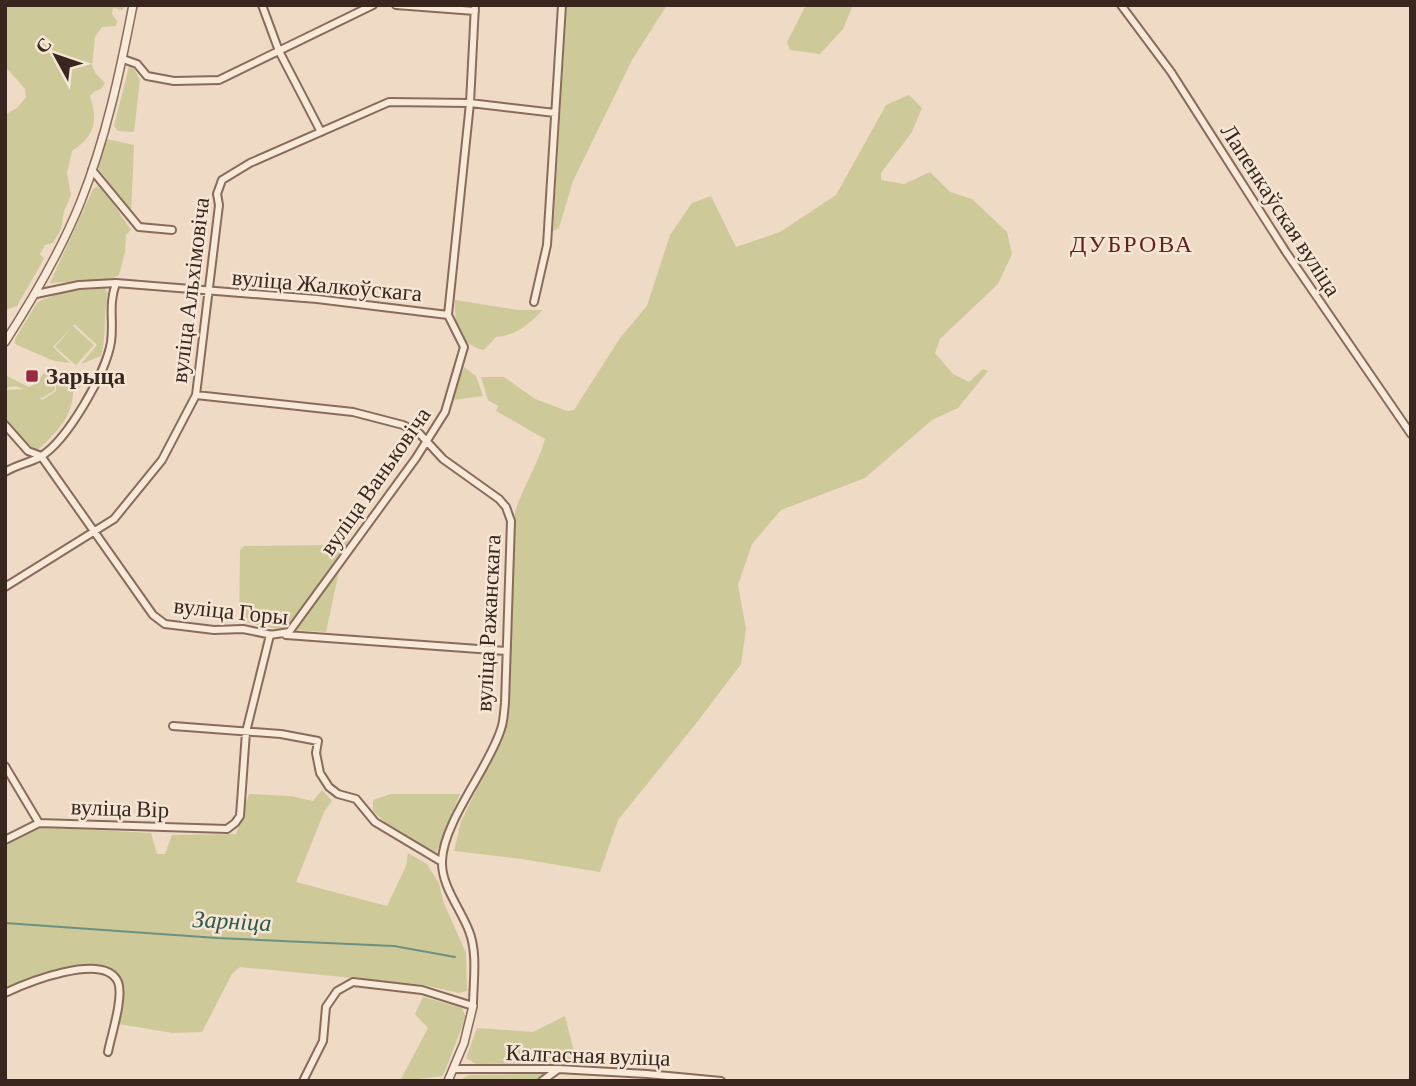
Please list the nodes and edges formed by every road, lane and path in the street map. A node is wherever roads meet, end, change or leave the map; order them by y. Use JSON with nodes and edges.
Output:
{"nodes":[{"id":1,"x":133,"y":5,"type":"edge"},
{"id":2,"x":262,"y":5,"type":"edge"},
{"id":3,"x":373,"y":5,"type":"edge"},
{"id":4,"x":396,"y":5,"type":"edge"},
{"id":5,"x":562,"y":5,"type":"edge"},
{"id":6,"x":1121,"y":5,"type":"edge"},
{"id":7,"x":475,"y":8,"type":"edge"},
{"id":8,"x":279,"y":51,"type":"junction"},
{"id":9,"x":123,"y":59,"type":"junction"},
{"id":10,"x":470,"y":103,"type":"junction"},
{"id":11,"x":555,"y":113,"type":"junction"},
{"id":12,"x":321,"y":132,"type":"junction"},
{"id":13,"x":92,"y":170,"type":"junction"},
{"id":14,"x":172,"y":230,"type":"dead end"},
{"id":15,"x":116,"y":283,"type":"junction"},
{"id":16,"x":209,"y":292,"type":"junction"},
{"id":17,"x":36,"y":294,"type":"junction"},
{"id":18,"x":534,"y":302,"type":"dead end"},
{"id":19,"x":447,"y":315,"type":"junction"},
{"id":20,"x":5,"y":342,"type":"edge"},
{"id":21,"x":196,"y":395,"type":"junction"},
{"id":22,"x":5,"y":425,"type":"edge"},
{"id":23,"x":1411,"y":434,"type":"edge"},
{"id":24,"x":425,"y":440,"type":"junction"},
{"id":25,"x":41,"y":456,"type":"junction"},
{"id":26,"x":5,"y":472,"type":"edge"},
{"id":27,"x":95,"y":533,"type":"junction"},
{"id":28,"x":5,"y":587,"type":"edge"},
{"id":29,"x":270,"y":635,"type":"junction"},
{"id":30,"x":506,"y":651,"type":"junction"},
{"id":31,"x":173,"y":726,"type":"dead end"},
{"id":32,"x":246,"y":732,"type":"junction"},
{"id":33,"x":5,"y":766,"type":"edge"},
{"id":34,"x":39,"y":823,"type":"junction"},
{"id":35,"x":5,"y":840,"type":"edge"},
{"id":36,"x":442,"y":863,"type":"junction"},
{"id":37,"x":5,"y":993,"type":"edge"},
{"id":38,"x":473,"y":1006,"type":"junction"},
{"id":39,"x":108,"y":1052,"type":"dead end"},
{"id":40,"x":454,"y":1069,"type":"junction"},
{"id":41,"x":558,"y":1069,"type":"junction"},
{"id":42,"x":303,"y":1081,"type":"edge"},
{"id":43,"x":448,"y":1081,"type":"edge"},
{"id":44,"x":542,"y":1081,"type":"edge"},
{"id":45,"x":721,"y":1081,"type":"edge"}],
"edges":[{"from":1,"to":9,"type":"street"},
{"from":2,"to":8,"type":"street"},
{"from":3,"to":8,"type":"street"},
{"from":4,"to":7,"type":"street"},
{"from":5,"to":11,"type":"street"},
{"from":6,"to":23,"type":"street","name":"Лапенкаўская вуліца"},
{"from":7,"to":10,"type":"street"},
{"from":8,"to":9,"type":"street"},
{"from":8,"to":12,"type":"street"},
{"from":9,"to":13,"type":"street"},
{"from":10,"to":11,"type":"street","name":"вуліца Альхімовіча"},
{"from":10,"to":12,"type":"street","name":"вуліца Альхімовіча"},
{"from":10,"to":19,"type":"street"},
{"from":11,"to":18,"type":"street"},
{"from":12,"to":16,"type":"street","name":"вуліца Альхімовіча"},
{"from":13,"to":14,"type":"street"},
{"from":13,"to":17,"type":"street"},
{"from":15,"to":16,"type":"street","name":"вуліца Жалкоўскага"},
{"from":15,"to":17,"type":"street","name":"вуліца Жалкоўскага"},
{"from":15,"to":25,"type":"street"},
{"from":16,"to":19,"type":"street","name":"вуліца Жалкоўскага"},
{"from":16,"to":21,"type":"street","name":"вуліца Альхімовіча"},
{"from":17,"to":20,"type":"street"},
{"from":19,"to":24,"type":"street","name":"вуліца Ваньковіча"},
{"from":21,"to":24,"type":"street"},
{"from":21,"to":27,"type":"street","name":"вуліца Альхімовіча"},
{"from":22,"to":25,"type":"street","name":"вуліца Горы"},
{"from":24,"to":29,"type":"street","name":"вуліца Ваньковіча"},
{"from":24,"to":30,"type":"street","name":"вуліца Ражанскага"},
{"from":25,"to":26,"type":"street"},
{"from":25,"to":27,"type":"street","name":"вуліца Горы"},
{"from":27,"to":28,"type":"street","name":"вуліца Альхімовіча"},
{"from":27,"to":29,"type":"street","name":"вуліца Горы"},
{"from":29,"to":30,"type":"street","name":"вуліца Горы"},
{"from":29,"to":32,"type":"street"},
{"from":30,"to":36,"type":"street","name":"вуліца Ражанскага"},
{"from":31,"to":32,"type":"street"},
{"from":32,"to":34,"type":"street","name":"вуліца Вір"},
{"from":32,"to":36,"type":"street"},
{"from":33,"to":34,"type":"street"},
{"from":34,"to":35,"type":"street","name":"вуліца Вір"},
{"from":36,"to":38,"type":"street"},
{"from":37,"to":39,"type":"street"},
{"from":38,"to":40,"type":"street"},
{"from":38,"to":42,"type":"street"},
{"from":40,"to":41,"type":"street","name":"Калгасная вуліца"},
{"from":40,"to":43,"type":"street"},
{"from":41,"to":44,"type":"street"},
{"from":41,"to":45,"type":"street","name":"Калгасная вуліца"}]}
